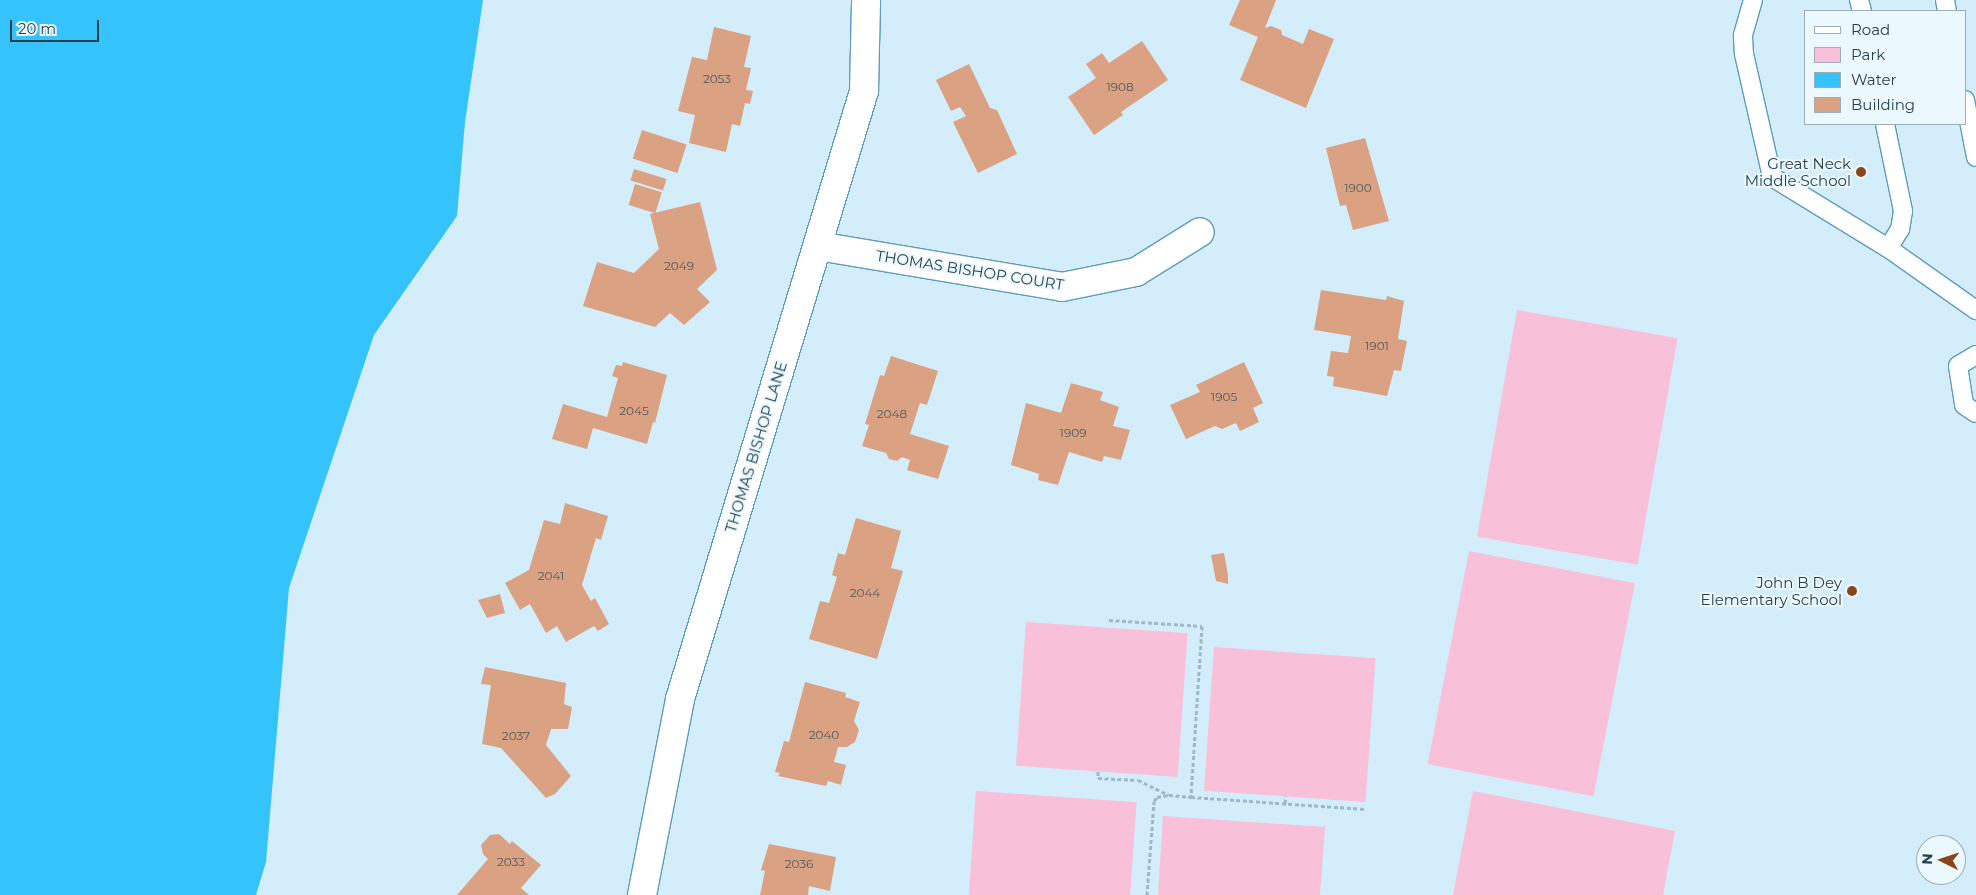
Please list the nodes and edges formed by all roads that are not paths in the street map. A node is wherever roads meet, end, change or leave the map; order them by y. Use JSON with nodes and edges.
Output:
{"nodes":[{"id":1,"x":866,"y":0,"type":"edge"},
{"id":2,"x":1753,"y":0,"type":"edge"},
{"id":3,"x":1966,"y":105,"type":"edge"},
{"id":4,"x":1885,"y":125,"type":"edge"},
{"id":5,"x":1976,"y":157,"type":"edge"},
{"id":6,"x":1200,"y":232,"type":"dead end"},
{"id":7,"x":818,"y":246,"type":"junction"},
{"id":8,"x":1888,"y":248,"type":"junction"},
{"id":9,"x":1976,"y":310,"type":"edge"},
{"id":10,"x":1976,"y":355,"type":"edge"},
{"id":11,"x":1976,"y":413,"type":"edge"},
{"id":12,"x":642,"y":895,"type":"edge"}],
"edges":[{"from":1,"to":7,"type":"street","name":"THOMAS BISHOP LANE"},
{"from":2,"to":8,"type":"lane"},
{"from":3,"to":5,"type":"lane"},
{"from":4,"to":8,"type":"lane"},
{"from":6,"to":7,"type":"street","name":"THOMAS BISHOP COURT"},
{"from":7,"to":12,"type":"street","name":"THOMAS BISHOP LANE"},
{"from":8,"to":9,"type":"lane"},
{"from":10,"to":11,"type":"lane"}]}
